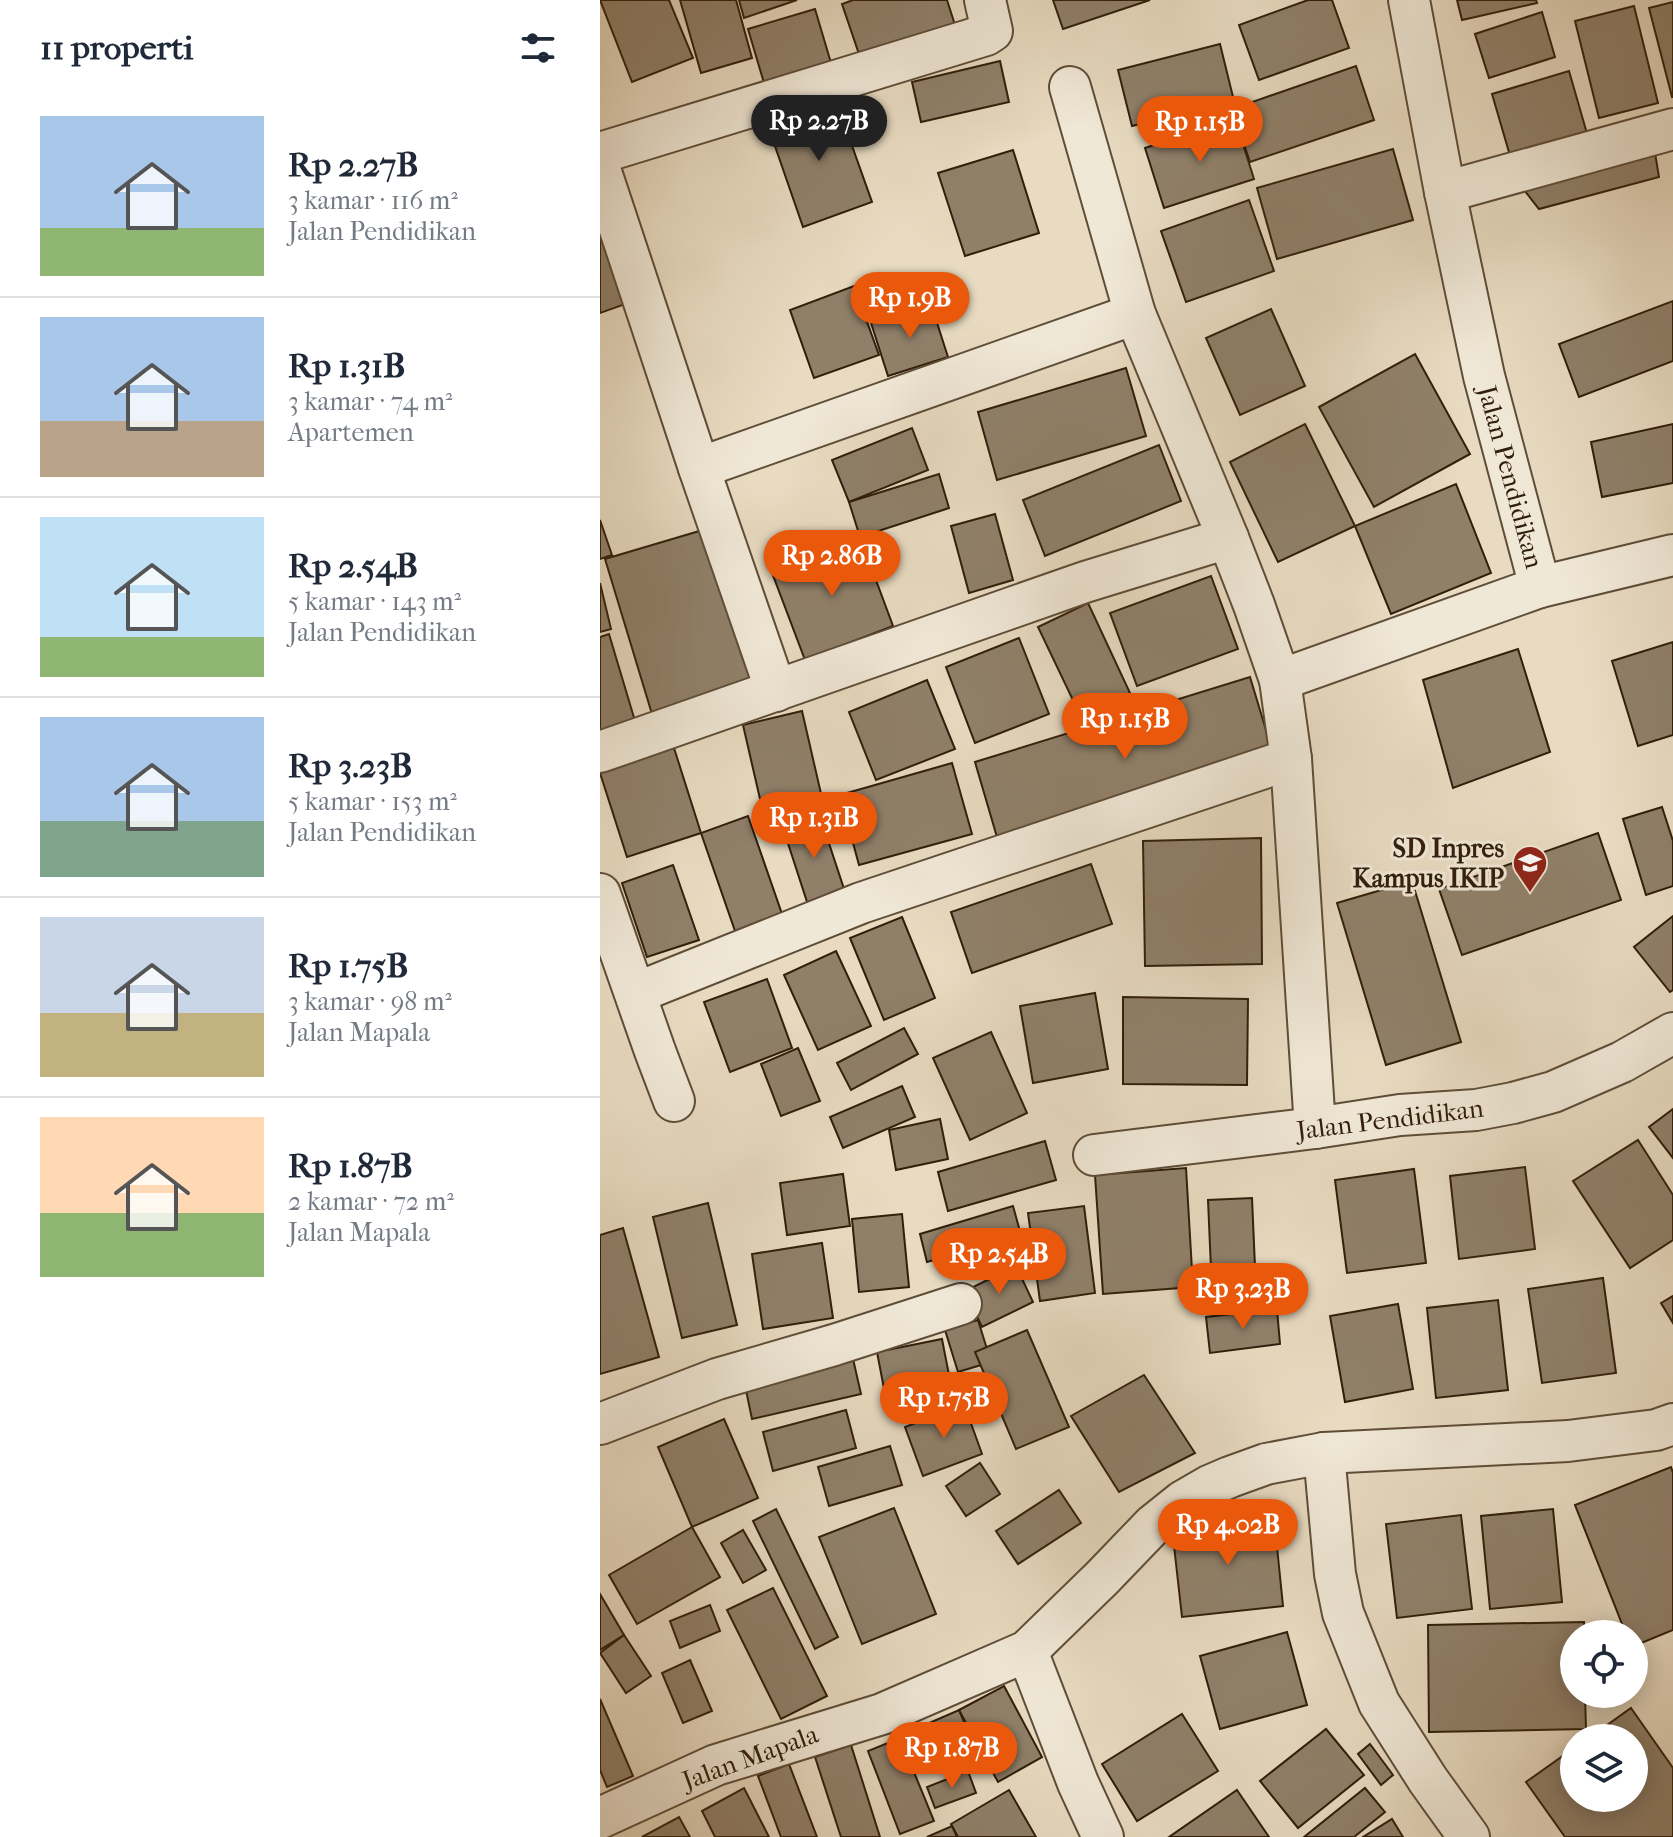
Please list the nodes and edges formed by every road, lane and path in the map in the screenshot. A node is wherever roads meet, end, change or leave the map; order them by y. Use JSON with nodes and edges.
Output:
{"nodes":[{"id":1,"x":1409,"y":0,"type":"edge"},
{"id":2,"x":987,"y":20,"type":"edge"},
{"id":3,"x":1070,"y":87,"type":"dead end"},
{"id":4,"x":1673,"y":129,"type":"edge"},
{"id":5,"x":600,"y":153,"type":"edge"},
{"id":6,"x":600,"y":169,"type":"edge"},
{"id":7,"x":1445,"y":192,"type":"junction"},
{"id":8,"x":1135,"y":314,"type":"junction"},
{"id":9,"x":699,"y":468,"type":"junction"},
{"id":10,"x":1228,"y":538,"type":"junction"},
{"id":11,"x":1673,"y":555,"type":"edge"},
{"id":12,"x":1540,"y":587,"type":"junction"},
{"id":13,"x":1280,"y":680,"type":"junction"},
{"id":14,"x":776,"y":691,"type":"junction"},
{"id":15,"x":600,"y":752,"type":"edge"},
{"id":16,"x":1291,"y":759,"type":"junction"},
{"id":17,"x":600,"y":894,"type":"edge"},
{"id":18,"x":636,"y":993,"type":"junction"},
{"id":19,"x":1673,"y":1033,"type":"edge"},
{"id":20,"x":674,"y":1101,"type":"dead end"},
{"id":21,"x":1315,"y":1128,"type":"junction"},
{"id":22,"x":1094,"y":1155,"type":"dead end"},
{"id":23,"x":961,"y":1304,"type":"dead end"},
{"id":24,"x":600,"y":1424,"type":"edge"},
{"id":25,"x":1673,"y":1424,"type":"edge"},
{"id":26,"x":1324,"y":1453,"type":"junction"},
{"id":27,"x":1027,"y":1651,"type":"junction"},
{"id":28,"x":600,"y":1818,"type":"edge"},
{"id":29,"x":1103,"y":1837,"type":"edge"},
{"id":30,"x":1469,"y":1837,"type":"edge"}],
"edges":[{"from":1,"to":7,"type":"street","name":"Jalan Pendidikan"},
{"from":2,"to":5,"type":"street"},
{"from":3,"to":8,"type":"street"},
{"from":4,"to":7,"type":"street"},
{"from":6,"to":9,"type":"street"},
{"from":7,"to":12,"type":"street","name":"Jalan Pendidikan"},
{"from":8,"to":9,"type":"street"},
{"from":8,"to":10,"type":"street"},
{"from":9,"to":14,"type":"street"},
{"from":10,"to":13,"type":"street"},
{"from":10,"to":14,"type":"street"},
{"from":11,"to":12,"type":"street"},
{"from":12,"to":13,"type":"street","name":"Jalan Pendidikan"},
{"from":13,"to":16,"type":"street"},
{"from":14,"to":15,"type":"street"},
{"from":16,"to":18,"type":"street"},
{"from":16,"to":21,"type":"street"},
{"from":17,"to":18,"type":"street"},
{"from":18,"to":20,"type":"street"},
{"from":19,"to":21,"type":"street","name":"Jalan Pendidikan"},
{"from":21,"to":22,"type":"street","name":"Jalan Pendidikan"},
{"from":23,"to":24,"type":"street"},
{"from":25,"to":26,"type":"street"},
{"from":26,"to":27,"type":"street"},
{"from":26,"to":30,"type":"street"},
{"from":27,"to":28,"type":"street","name":"Jalan Mapala"},
{"from":27,"to":29,"type":"street"}]}
